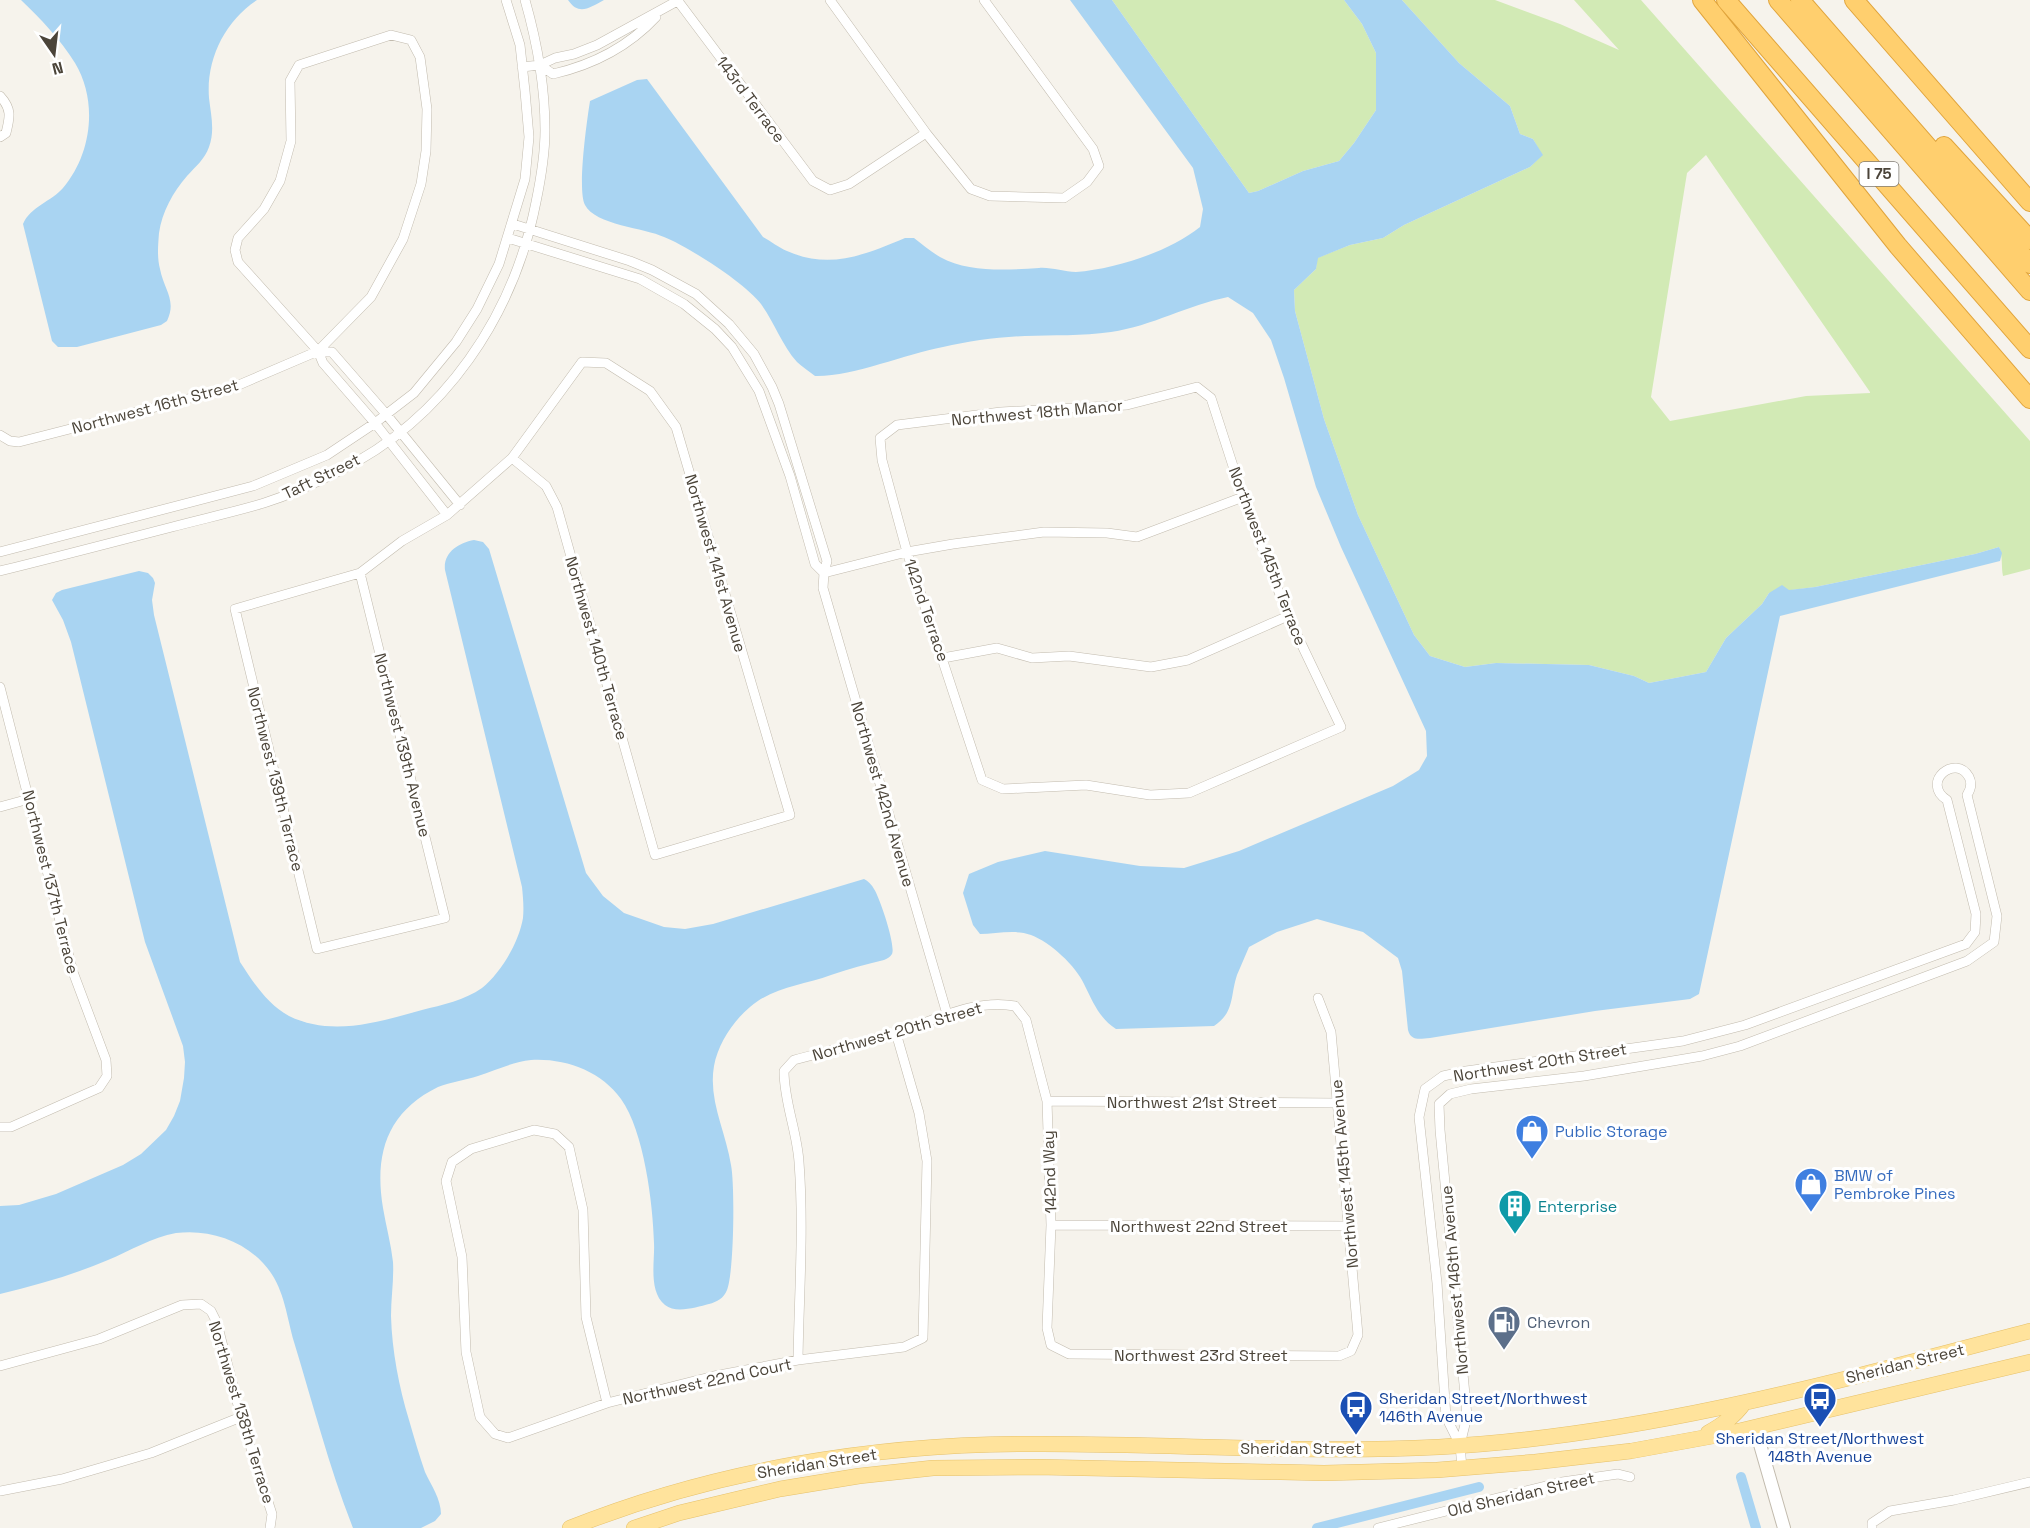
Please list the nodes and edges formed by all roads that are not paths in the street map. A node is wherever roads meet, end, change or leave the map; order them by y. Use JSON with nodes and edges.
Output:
{"nodes":[{"id":1,"x":506,"y":0,"type":"edge"},
{"id":2,"x":525,"y":0,"type":"edge"},
{"id":3,"x":679,"y":0,"type":"edge"},
{"id":4,"x":830,"y":0,"type":"edge"},
{"id":5,"x":984,"y":0,"type":"edge"},
{"id":6,"x":1702,"y":0,"type":"edge"},
{"id":7,"x":1726,"y":0,"type":"edge"},
{"id":8,"x":1778,"y":0,"type":"edge"},
{"id":9,"x":1800,"y":0,"type":"edge"},
{"id":10,"x":1812,"y":0,"type":"edge"},
{"id":11,"x":1854,"y":0,"type":"edge"},
{"id":12,"x":662,"y":10,"type":"junction"},
{"id":13,"x":1905,"y":58,"type":"junction"},
{"id":14,"x":540,"y":65,"type":"junction"},
{"id":15,"x":522,"y":67,"type":"junction"},
{"id":16,"x":0,"y":96,"type":"edge"},
{"id":17,"x":926,"y":133,"type":"junction"},
{"id":18,"x":0,"y":137,"type":"edge"},
{"id":19,"x":2030,"y":185,"type":"edge"},
{"id":20,"x":2030,"y":201,"type":"edge"},
{"id":21,"x":513,"y":224,"type":"junction"},
{"id":22,"x":531,"y":229,"type":"junction"},
{"id":23,"x":508,"y":238,"type":"junction"},
{"id":24,"x":2030,"y":240,"type":"edge"},
{"id":25,"x":526,"y":243,"type":"junction"},
{"id":26,"x":2030,"y":264,"type":"edge"},
{"id":27,"x":2030,"y":291,"type":"edge"},
{"id":28,"x":2030,"y":349,"type":"edge"},
{"id":29,"x":318,"y":351,"type":"junction"},
{"id":30,"x":1197,"y":387,"type":"joint"},
{"id":31,"x":2030,"y":399,"type":"edge"},
{"id":32,"x":386,"y":414,"type":"junction"},
{"id":33,"x":375,"y":423,"type":"junction"},
{"id":34,"x":400,"y":431,"type":"junction"},
{"id":35,"x":1,"y":436,"type":"edge"},
{"id":36,"x":880,"y":438,"type":"joint"},
{"id":37,"x":388,"y":441,"type":"junction"},
{"id":38,"x":512,"y":458,"type":"junction"},
{"id":39,"x":1243,"y":497,"type":"junction"},
{"id":40,"x":460,"y":505,"type":"junction"},
{"id":41,"x":447,"y":515,"type":"junction"},
{"id":42,"x":0,"y":552,"type":"edge"},
{"id":43,"x":907,"y":552,"type":"junction"},
{"id":44,"x":0,"y":571,"type":"edge"},
{"id":45,"x":360,"y":573,"type":"junction"},
{"id":46,"x":824,"y":573,"type":"junction"},
{"id":47,"x":1288,"y":616,"type":"junction"},
{"id":48,"x":943,"y":658,"type":"junction"},
{"id":49,"x":0,"y":687,"type":"edge"},
{"id":50,"x":982,"y":780,"type":"joint"},
{"id":51,"x":29,"y":799,"type":"junction"},
{"id":52,"x":0,"y":807,"type":"edge"},
{"id":53,"x":655,"y":855,"type":"joint"},
{"id":54,"x":317,"y":949,"type":"joint"},
{"id":55,"x":1318,"y":998,"type":"dead end"},
{"id":56,"x":1015,"y":1006,"type":"joint"},
{"id":57,"x":947,"y":1014,"type":"junction"},
{"id":58,"x":896,"y":1033,"type":"junction"},
{"id":59,"x":1450,"y":1094,"type":"joint"},
{"id":60,"x":1047,"y":1101,"type":"junction"},
{"id":61,"x":1337,"y":1103,"type":"junction"},
{"id":62,"x":0,"y":1127,"type":"edge"},
{"id":63,"x":1051,"y":1225,"type":"junction"},
{"id":64,"x":1348,"y":1226,"type":"junction"},
{"id":65,"x":2030,"y":1331,"type":"edge"},
{"id":66,"x":1052,"y":1345,"type":"joint"},
{"id":67,"x":1351,"y":1350,"type":"joint"},
{"id":68,"x":798,"y":1360,"type":"junction"},
{"id":69,"x":2030,"y":1362,"type":"edge"},
{"id":70,"x":0,"y":1366,"type":"edge"},
{"id":71,"x":607,"y":1403,"type":"junction"},
{"id":72,"x":1735,"y":1408,"type":"junction"},
{"id":73,"x":242,"y":1417,"type":"junction"},
{"id":74,"x":1755,"y":1428,"type":"junction"},
{"id":75,"x":1695,"y":1440,"type":"junction"},
{"id":76,"x":1460,"y":1445,"type":"junction"},
{"id":77,"x":1462,"y":1468,"type":"junction"},
{"id":78,"x":1630,"y":1477,"type":"dead end"},
{"id":79,"x":2030,"y":1482,"type":"edge"},
{"id":80,"x":0,"y":1491,"type":"edge"},
{"id":81,"x":271,"y":1526,"type":"edge"},
{"id":82,"x":1872,"y":1526,"type":"edge"},
{"id":83,"x":570,"y":1528,"type":"edge"},
{"id":84,"x":634,"y":1528,"type":"edge"},
{"id":85,"x":1378,"y":1528,"type":"edge"},
{"id":86,"x":1784,"y":1528,"type":"edge"}],
"edges":[{"from":1,"to":15,"type":"street"},
{"from":2,"to":14,"type":"street"},
{"from":3,"to":12,"type":"street"},
{"from":3,"to":17,"type":"street","name":"143rd Terrace"},
{"from":4,"to":17,"type":"street"},
{"from":5,"to":17,"type":"street"},
{"from":6,"to":31,"type":"highway"},
{"from":7,"to":28,"type":"highway","number":"I 75"},
{"from":8,"to":27,"type":"highway"},
{"from":9,"to":26,"type":"highway"},
{"from":10,"to":24,"type":"highway"},
{"from":11,"to":13,"type":"highway"},
{"from":12,"to":14,"type":"street"},
{"from":12,"to":14,"type":"street"},
{"from":13,"to":19,"type":"highway"},
{"from":13,"to":20,"type":"highway"},
{"from":14,"to":15,"type":"street"},
{"from":14,"to":22,"type":"street"},
{"from":15,"to":21,"type":"street"},
{"from":16,"to":18,"type":"street"},
{"from":21,"to":22,"type":"street","name":"Northwest 142nd Avenue"},
{"from":21,"to":23,"type":"street","name":"Taft Street"},
{"from":22,"to":25,"type":"street","name":"Taft Street"},
{"from":22,"to":46,"type":"street","name":"Northwest 142nd Avenue"},
{"from":23,"to":25,"type":"street","name":"Northwest 142nd Avenue"},
{"from":23,"to":32,"type":"street","name":"Taft Street"},
{"from":25,"to":34,"type":"street","name":"Taft Street"},
{"from":25,"to":46,"type":"street","name":"Northwest 142nd Avenue"},
{"from":29,"to":29,"type":"street","name":"Northwest 16th Street"},
{"from":29,"to":32,"type":"street"},
{"from":29,"to":33,"type":"street"},
{"from":29,"to":35,"type":"street","name":"Northwest 16th Street"},
{"from":30,"to":36,"type":"street","name":"Northwest 18th Manor"},
{"from":30,"to":39,"type":"street","name":"Northwest 145th Terrace"},
{"from":32,"to":33,"type":"street","name":"Taft Street"},
{"from":32,"to":34,"type":"street"},
{"from":33,"to":37,"type":"street"},
{"from":33,"to":42,"type":"street","name":"Taft Street"},
{"from":34,"to":37,"type":"street","name":"Taft Street"},
{"from":34,"to":40,"type":"street"},
{"from":36,"to":43,"type":"street","name":"142nd Terrace"},
{"from":37,"to":41,"type":"street"},
{"from":37,"to":44,"type":"street","name":"Taft Street"},
{"from":38,"to":40,"type":"street"},
{"from":38,"to":53,"type":"street","name":"Northwest 140th Terrace"},
{"from":38,"to":53,"type":"street","name":"Northwest 141st Avenue"},
{"from":39,"to":43,"type":"street"},
{"from":39,"to":47,"type":"street","name":"Northwest 145th Terrace"},
{"from":40,"to":41,"type":"street"},
{"from":41,"to":45,"type":"street"},
{"from":43,"to":46,"type":"street"},
{"from":43,"to":48,"type":"street","name":"142nd Terrace"},
{"from":45,"to":54,"type":"street","name":"Northwest 139th Terrace"},
{"from":45,"to":54,"type":"street","name":"Northwest 139th Avenue"},
{"from":46,"to":57,"type":"street","name":"Northwest 142nd Avenue"},
{"from":47,"to":48,"type":"street"},
{"from":47,"to":50,"type":"street","name":"Northwest 145th Terrace"},
{"from":48,"to":50,"type":"street","name":"142nd Terrace"},
{"from":49,"to":51,"type":"street","name":"Northwest 137th Terrace"},
{"from":51,"to":52,"type":"street"},
{"from":51,"to":62,"type":"street","name":"Northwest 137th Terrace"},
{"from":55,"to":61,"type":"street","name":"Northwest 145th Avenue"},
{"from":56,"to":57,"type":"street","name":"Northwest 20th Street"},
{"from":56,"to":60,"type":"street","name":"142nd Way"},
{"from":57,"to":58,"type":"street","name":"Northwest 20th Street"},
{"from":58,"to":68,"type":"street","name":"Northwest 20th Street"},
{"from":58,"to":68,"type":"street","name":"Northwest 22nd Court"},
{"from":59,"to":76,"type":"street","name":"Northwest 146th Avenue"},
{"from":59,"to":76,"type":"street","name":"Northwest 20th Street"},
{"from":60,"to":61,"type":"street","name":"Northwest 21st Street"},
{"from":60,"to":63,"type":"street","name":"142nd Way"},
{"from":61,"to":64,"type":"street","name":"Northwest 145th Avenue"},
{"from":63,"to":64,"type":"street","name":"Northwest 22nd Street"},
{"from":63,"to":66,"type":"street","name":"142nd Way"},
{"from":64,"to":67,"type":"street","name":"Northwest 145th Avenue"},
{"from":65,"to":72,"type":"main road","name":"Sheridan Street"},
{"from":66,"to":67,"type":"street","name":"Northwest 23rd Street"},
{"from":68,"to":71,"type":"street","name":"Northwest 22nd Court"},
{"from":69,"to":74,"type":"main road","name":"Sheridan Street"},
{"from":70,"to":73,"type":"street","name":"Northwest 138th Terrace"},
{"from":71,"to":71,"type":"street","name":"Northwest 22nd Court"},
{"from":72,"to":74,"type":"main road"},
{"from":72,"to":75,"type":"main road"},
{"from":72,"to":76,"type":"main road","name":"Sheridan Street"},
{"from":73,"to":80,"type":"street"},
{"from":73,"to":81,"type":"street","name":"Northwest 138th Terrace"},
{"from":74,"to":75,"type":"main road","name":"Sheridan Street"},
{"from":74,"to":86,"type":"street"},
{"from":75,"to":77,"type":"main road","name":"Sheridan Street"},
{"from":76,"to":77,"type":"street","name":"Northwest 146th Avenue"},
{"from":76,"to":83,"type":"main road","name":"Sheridan Street"},
{"from":77,"to":84,"type":"main road","name":"Sheridan Street"},
{"from":78,"to":85,"type":"street","name":"Old Sheridan Street"},
{"from":79,"to":82,"type":"street"}]}
